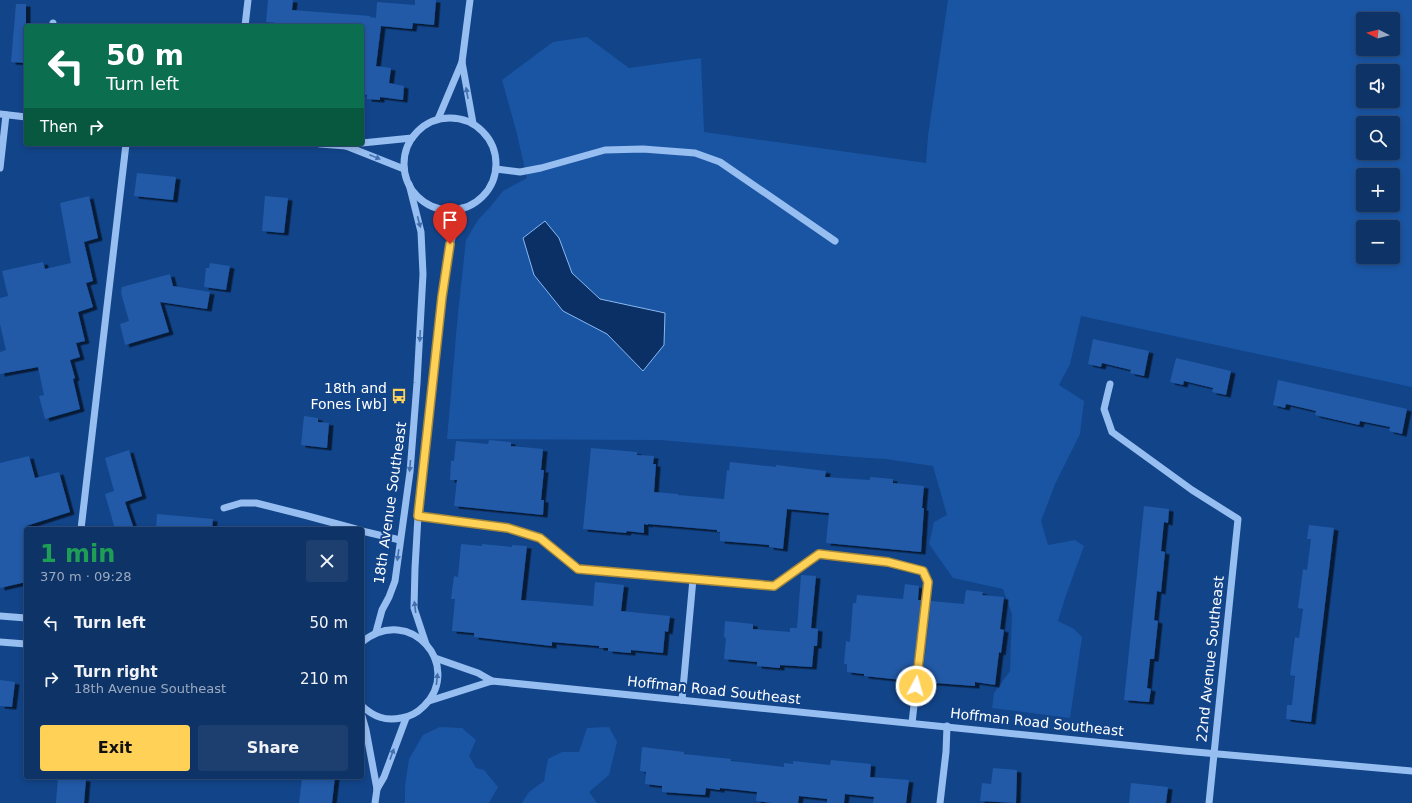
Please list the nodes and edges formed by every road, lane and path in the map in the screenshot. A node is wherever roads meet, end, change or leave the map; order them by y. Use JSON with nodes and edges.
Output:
{"nodes":[{"id":1,"x":248,"y":0,"type":"edge"},
{"id":2,"x":470,"y":0,"type":"edge"},
{"id":3,"x":245,"y":24,"type":"edge"},
{"id":4,"x":462,"y":62,"type":"junction"},
{"id":5,"x":3,"y":115,"type":"edge"},
{"id":6,"x":24,"y":117,"type":"edge"},
{"id":7,"x":438,"y":119,"type":"junction"},
{"id":8,"x":473,"y":123,"type":"junction"},
{"id":9,"x":412,"y":138,"type":"junction"},
{"id":10,"x":364,"y":143,"type":"edge"},
{"id":11,"x":126,"y":146,"type":"edge"},
{"id":12,"x":346,"y":146,"type":"edge"},
{"id":13,"x":0,"y":168,"type":"edge"},
{"id":14,"x":404,"y":169,"type":"junction"},
{"id":15,"x":496,"y":169,"type":"junction"},
{"id":16,"x":409,"y":184,"type":"junction"},
{"id":17,"x":462,"y":208,"type":"junction"},
{"id":18,"x":835,"y":241,"type":"dead end"},
{"id":19,"x":1110,"y":384,"type":"dead end"},
{"id":20,"x":224,"y":508,"type":"dead end"},
{"id":21,"x":418,"y":516,"type":"junction"},
{"id":22,"x":81,"y":527,"type":"edge"},
{"id":23,"x":348,"y":527,"type":"edge"},
{"id":24,"x":364,"y":531,"type":"edge"},
{"id":25,"x":400,"y":540,"type":"junction"},
{"id":26,"x":692,"y":579,"type":"junction"},
{"id":27,"x":0,"y":616,"type":"edge"},
{"id":28,"x":24,"y":618,"type":"edge"},
{"id":29,"x":376,"y":632,"type":"junction"},
{"id":30,"x":364,"y":639,"type":"edge"},
{"id":31,"x":0,"y":642,"type":"edge"},
{"id":32,"x":24,"y":644,"type":"edge"},
{"id":33,"x":426,"y":644,"type":"junction"},
{"id":34,"x":435,"y":658,"type":"junction"},
{"id":35,"x":492,"y":681,"type":"junction"},
{"id":36,"x":682,"y":700,"type":"junction"},
{"id":37,"x":429,"y":701,"type":"junction"},
{"id":38,"x":364,"y":708,"type":"edge"},
{"id":39,"x":406,"y":718,"type":"junction"},
{"id":40,"x":364,"y":723,"type":"edge"},
{"id":41,"x":912,"y":723,"type":"junction"},
{"id":42,"x":947,"y":726,"type":"junction"},
{"id":43,"x":1214,"y":753,"type":"junction"},
{"id":44,"x":1412,"y":770,"type":"edge"},
{"id":45,"x":377,"y":789,"type":"junction"},
{"id":46,"x":375,"y":803,"type":"edge"},
{"id":47,"x":940,"y":803,"type":"edge"},
{"id":48,"x":1209,"y":803,"type":"edge"}],
"edges":[{"from":1,"to":3,"type":"street"},
{"from":2,"to":4,"type":"street"},
{"from":4,"to":7,"type":"street"},
{"from":8,"to":4,"type":"street","one_way":true},
{"from":5,"to":6,"type":"street"},
{"from":5,"to":13,"type":"street"},
{"from":7,"to":8,"type":"street"},
{"from":7,"to":9,"type":"street"},
{"from":8,"to":15,"type":"street"},
{"from":9,"to":10,"type":"street"},
{"from":9,"to":14,"type":"street"},
{"from":11,"to":22,"type":"street"},
{"from":12,"to":14,"type":"street","one_way":true},
{"from":14,"to":16,"type":"street"},
{"from":15,"to":17,"type":"street"},
{"from":15,"to":18,"type":"street"},
{"from":16,"to":17,"type":"street"},
{"from":16,"to":25,"type":"street","name":"18th Avenue Southeast","one_way":true},
{"from":17,"to":21,"type":"street","name":"18th Avenue Southeast"},
{"from":19,"to":43,"type":"street","name":"22nd Avenue Southeast"},
{"from":20,"to":23,"type":"street"},
{"from":21,"to":26,"type":"street"},
{"from":33,"to":21,"type":"street","name":"18th Avenue Southeast","one_way":true},
{"from":24,"to":25,"type":"street"},
{"from":25,"to":29,"type":"street","name":"18th Avenue Southeast","one_way":true},
{"from":26,"to":36,"type":"street"},
{"from":26,"to":41,"type":"street"},
{"from":27,"to":28,"type":"street"},
{"from":29,"to":30,"type":"street"},
{"from":29,"to":33,"type":"street"},
{"from":31,"to":32,"type":"street"},
{"from":33,"to":34,"type":"street"},
{"from":34,"to":35,"type":"street","name":"Hoffman Road Southeast"},
{"from":37,"to":34,"type":"street","one_way":true},
{"from":35,"to":36,"type":"street","name":"Hoffman Road Southeast"},
{"from":35,"to":37,"type":"street","name":"Hoffman Road Southeast"},
{"from":36,"to":41,"type":"street","name":"Hoffman Road Southeast"},
{"from":37,"to":39,"type":"street"},
{"from":38,"to":39,"type":"street"},
{"from":45,"to":39,"type":"street","one_way":true},
{"from":40,"to":45,"type":"street"},
{"from":41,"to":42,"type":"street","name":"Hoffman Road Southeast"},
{"from":42,"to":43,"type":"street","name":"Hoffman Road Southeast"},
{"from":42,"to":47,"type":"street"},
{"from":43,"to":44,"type":"street","name":"Hoffman Road Southeast"},
{"from":43,"to":48,"type":"street","name":"22nd Avenue Southeast"},
{"from":45,"to":46,"type":"street"}]}
